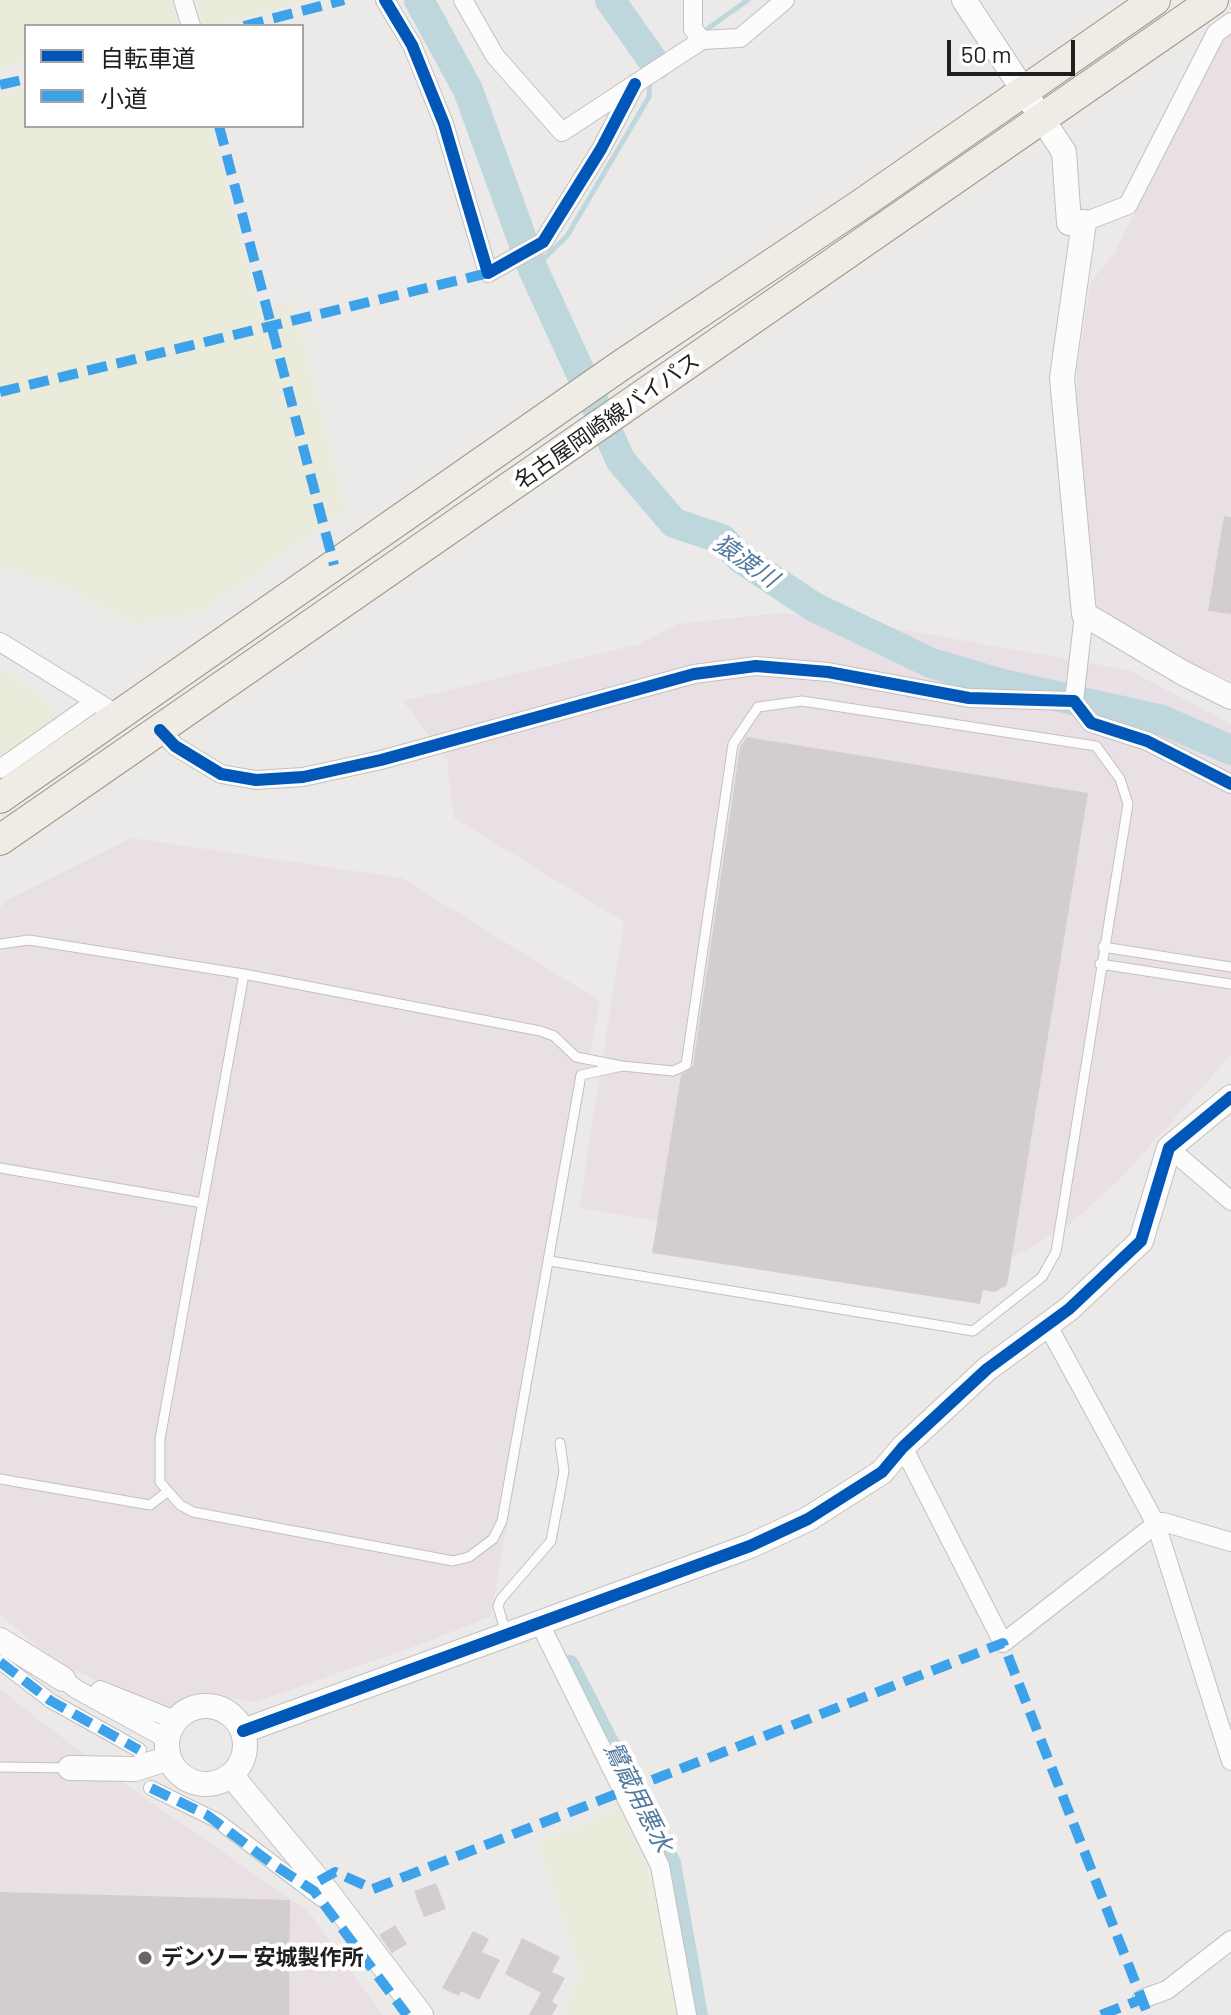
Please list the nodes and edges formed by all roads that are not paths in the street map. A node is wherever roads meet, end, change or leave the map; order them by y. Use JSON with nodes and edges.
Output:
{"nodes":[{"id":1,"x":183,"y":0,"type":"edge"},
{"id":2,"x":385,"y":0,"type":"edge"},
{"id":3,"x":463,"y":0,"type":"edge"},
{"id":4,"x":693,"y":0,"type":"edge"},
{"id":5,"x":785,"y":0,"type":"edge"},
{"id":6,"x":964,"y":0,"type":"edge"},
{"id":7,"x":1155,"y":0,"type":"edge"},
{"id":8,"x":1213,"y":0,"type":"edge"},
{"id":9,"x":1231,"y":22,"type":"edge"},
{"id":10,"x":190,"y":24,"type":"edge"},
{"id":11,"x":702,"y":40,"type":"junction"},
{"id":12,"x":635,"y":84,"type":"junction"},
{"id":13,"x":1023,"y":93,"type":"junction"},
{"id":14,"x":1042,"y":117,"type":"junction"},
{"id":15,"x":1084,"y":222,"type":"junction"},
{"id":16,"x":1084,"y":614,"type":"junction"},
{"id":17,"x":0,"y":642,"type":"edge"},
{"id":18,"x":1231,"y":697,"type":"edge"},
{"id":19,"x":1074,"y":701,"type":"junction"},
{"id":20,"x":107,"y":708,"type":"junction"},
{"id":21,"x":160,"y":730,"type":"junction"},
{"id":22,"x":0,"y":769,"type":"edge"},
{"id":23,"x":1231,"y":784,"type":"edge"},
{"id":24,"x":0,"y":798,"type":"edge"},
{"id":25,"x":0,"y":840,"type":"edge"},
{"id":26,"x":0,"y":944,"type":"edge"},
{"id":27,"x":1103,"y":947,"type":"junction"},
{"id":28,"x":1100,"y":964,"type":"junction"},
{"id":29,"x":1231,"y":967,"type":"edge"},
{"id":30,"x":244,"y":974,"type":"junction"},
{"id":31,"x":1231,"y":984,"type":"edge"},
{"id":32,"x":622,"y":1066,"type":"junction"},
{"id":33,"x":1231,"y":1097,"type":"edge"},
{"id":34,"x":1169,"y":1148,"type":"junction"},
{"id":35,"x":0,"y":1168,"type":"edge"},
{"id":36,"x":1231,"y":1201,"type":"edge"},
{"id":37,"x":203,"y":1203,"type":"junction"},
{"id":38,"x":550,"y":1261,"type":"junction"},
{"id":39,"x":1048,"y":1326,"type":"junction"},
{"id":40,"x":560,"y":1443,"type":"dead end"},
{"id":41,"x":903,"y":1447,"type":"junction"},
{"id":42,"x":0,"y":1479,"type":"edge"},
{"id":43,"x":167,"y":1492,"type":"junction"},
{"id":44,"x":1156,"y":1524,"type":"junction"},
{"id":45,"x":1231,"y":1542,"type":"edge"},
{"id":46,"x":539,"y":1622,"type":"junction"},
{"id":47,"x":506,"y":1634,"type":"junction"},
{"id":48,"x":0,"y":1640,"type":"edge"},
{"id":49,"x":0,"y":1662,"type":"edge"},
{"id":50,"x":63,"y":1679,"type":"joint"},
{"id":51,"x":243,"y":1731,"type":"junction"},
{"id":52,"x":170,"y":1739,"type":"junction"},
{"id":53,"x":139,"y":1750,"type":"dead end"},
{"id":54,"x":1231,"y":1761,"type":"edge"},
{"id":55,"x":0,"y":1767,"type":"edge"},
{"id":56,"x":70,"y":1768,"type":"joint"},
{"id":57,"x":231,"y":1775,"type":"junction"},
{"id":58,"x":151,"y":1788,"type":"dead end"},
{"id":59,"x":1231,"y":1940,"type":"edge"},
{"id":60,"x":1142,"y":1999,"type":"dead end"},
{"id":61,"x":407,"y":2015,"type":"edge"},
{"id":62,"x":421,"y":2015,"type":"edge"},
{"id":63,"x":687,"y":2015,"type":"edge"}],
"edges":[{"from":1,"to":10,"type":"street"},
{"from":2,"to":12,"type":"street"},
{"from":3,"to":12,"type":"street"},
{"from":4,"to":11,"type":"street"},
{"from":5,"to":11,"type":"street"},
{"from":6,"to":13,"type":"street"},
{"from":7,"to":13,"type":"main road","name":"名古屋岡崎線バイパス"},
{"from":8,"to":14,"type":"main road","name":"名古屋岡崎線バイパス"},
{"from":9,"to":15,"type":"street"},
{"from":11,"to":12,"type":"street"},
{"from":13,"to":14,"type":"street"},
{"from":13,"to":20,"type":"main road","name":"名古屋岡崎線バイパス"},
{"from":14,"to":15,"type":"street"},
{"from":14,"to":21,"type":"main road","name":"名古屋岡崎線バイパス"},
{"from":15,"to":16,"type":"street"},
{"from":16,"to":18,"type":"street"},
{"from":16,"to":19,"type":"street"},
{"from":17,"to":20,"type":"street"},
{"from":19,"to":21,"type":"street"},
{"from":19,"to":23,"type":"street"},
{"from":20,"to":22,"type":"street"},
{"from":20,"to":24,"type":"main road","name":"名古屋岡崎線バイパス"},
{"from":21,"to":25,"type":"main road","name":"名古屋岡崎線バイパス"},
{"from":26,"to":30,"type":"lane"},
{"from":27,"to":28,"type":"lane"},
{"from":27,"to":29,"type":"lane"},
{"from":27,"to":32,"type":"lane"},
{"from":28,"to":31,"type":"lane"},
{"from":28,"to":38,"type":"lane"},
{"from":30,"to":32,"type":"lane"},
{"from":30,"to":37,"type":"lane"},
{"from":32,"to":38,"type":"lane"},
{"from":33,"to":34,"type":"street"},
{"from":34,"to":36,"type":"street"},
{"from":34,"to":39,"type":"street"},
{"from":35,"to":37,"type":"lane"},
{"from":37,"to":43,"type":"lane"},
{"from":38,"to":43,"type":"lane"},
{"from":39,"to":41,"type":"street"},
{"from":39,"to":44,"type":"street"},
{"from":40,"to":47,"type":"lane"},
{"from":41,"to":44,"type":"street"},
{"from":41,"to":46,"type":"street"},
{"from":42,"to":43,"type":"lane"},
{"from":44,"to":45,"type":"street"},
{"from":44,"to":54,"type":"street"},
{"from":46,"to":47,"type":"street"},
{"from":46,"to":63,"type":"street"},
{"from":47,"to":51,"type":"street"},
{"from":48,"to":50,"type":"street"},
{"from":49,"to":53,"type":"street"},
{"from":50,"to":52,"type":"street"},
{"from":51,"to":52,"type":"street"},
{"from":51,"to":57,"type":"street"},
{"from":52,"to":56,"type":"street"},
{"from":52,"to":57,"type":"street"},
{"from":55,"to":56,"type":"lane"},
{"from":57,"to":62,"type":"street"},
{"from":58,"to":61,"type":"street"},
{"from":59,"to":60,"type":"street"}]}
